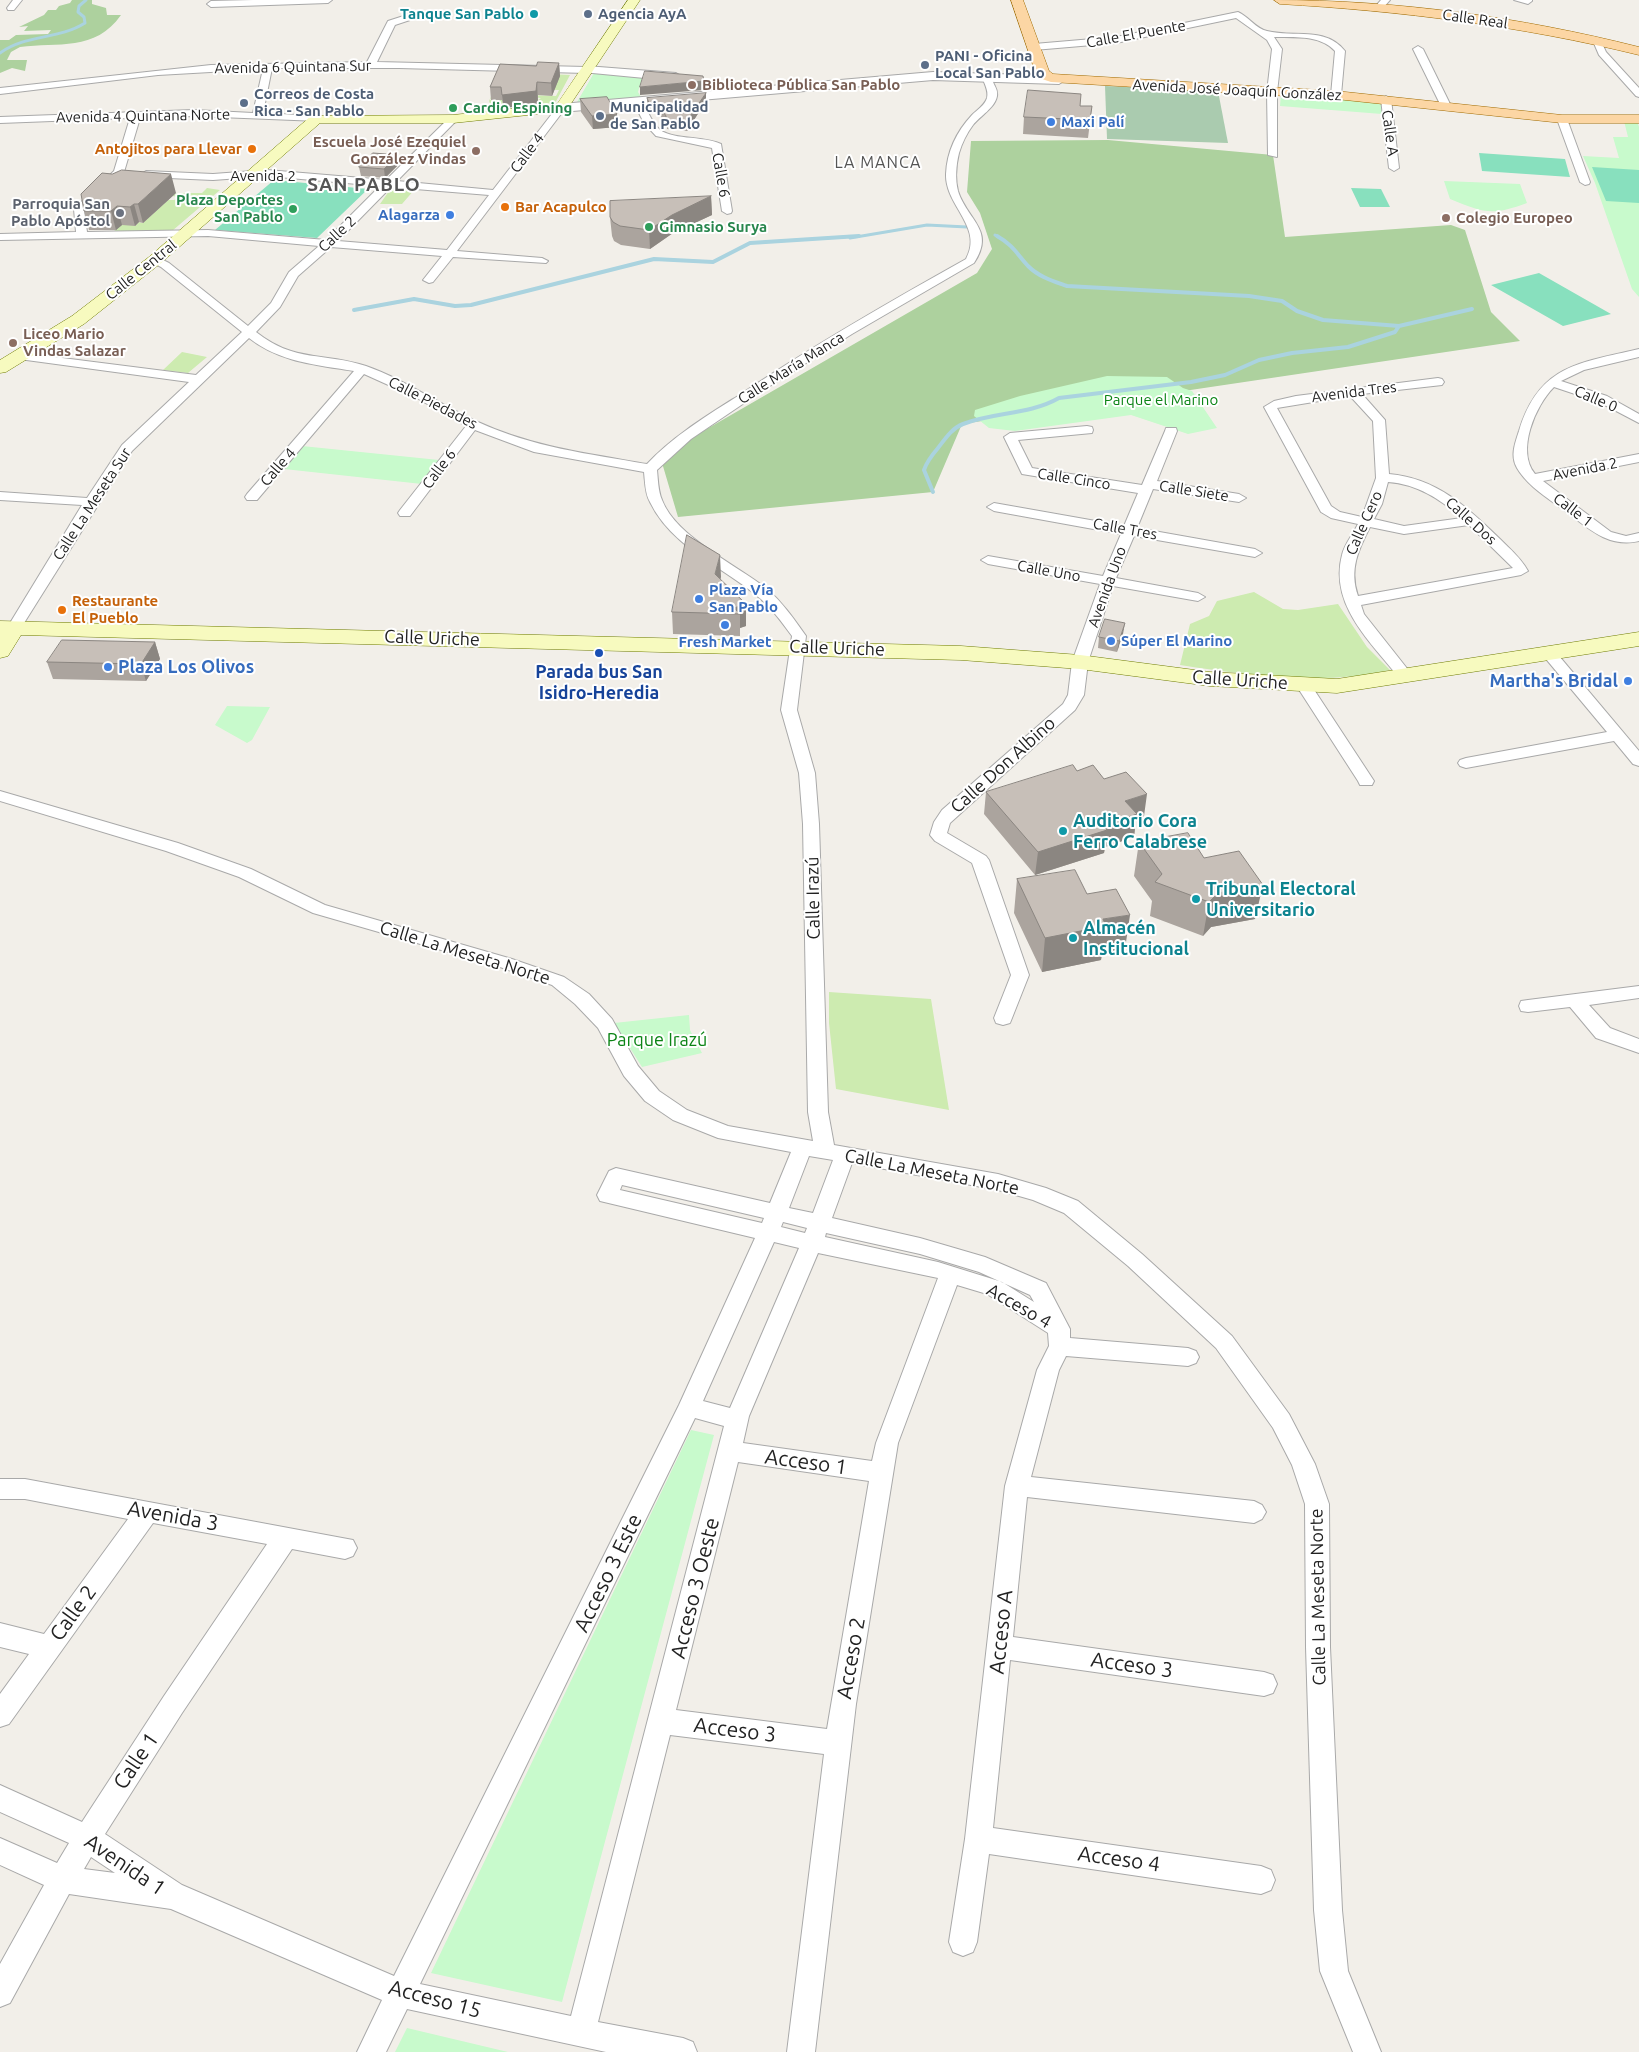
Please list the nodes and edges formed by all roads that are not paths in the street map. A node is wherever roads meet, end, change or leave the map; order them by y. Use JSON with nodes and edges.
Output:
{"nodes":[{"id":1,"x":18,"y":0,"type":"edge"},
{"id":2,"x":328,"y":0,"type":"edge"},
{"id":3,"x":634,"y":0,"type":"edge"},
{"id":4,"x":1017,"y":0,"type":"edge"},
{"id":5,"x":1280,"y":0,"type":"edge"},
{"id":6,"x":1518,"y":0,"type":"edge"},
{"id":7,"x":1528,"y":1,"type":"edge"},
{"id":8,"x":1382,"y":3,"type":"edge"},
{"id":9,"x":211,"y":4,"type":"dead end"},
{"id":10,"x":1245,"y":5,"type":"dead end"},
{"id":11,"x":11,"y":8,"type":"dead end"},
{"id":12,"x":416,"y":15,"type":"dead end"},
{"id":13,"x":1238,"y":15,"type":"junction"},
{"id":14,"x":1264,"y":34,"type":"junction"},
{"id":15,"x":1597,"y":41,"type":"junction"},
{"id":16,"x":1034,"y":48,"type":"junction"},
{"id":17,"x":1418,"y":49,"type":"dead end"},
{"id":18,"x":1639,"y":51,"type":"edge"},
{"id":19,"x":371,"y":64,"type":"junction"},
{"id":20,"x":268,"y":67,"type":"junction"},
{"id":21,"x":586,"y":70,"type":"junction"},
{"id":22,"x":1042,"y":71,"type":"junction"},
{"id":23,"x":987,"y":76,"type":"junction"},
{"id":24,"x":688,"y":78,"type":"edge"},
{"id":25,"x":1012,"y":78,"type":"junction"},
{"id":26,"x":1059,"y":80,"type":"junction"},
{"id":27,"x":724,"y":81,"type":"dead end"},
{"id":28,"x":769,"y":84,"type":"junction"},
{"id":29,"x":835,"y":85,"type":"junction"},
{"id":30,"x":0,"y":91,"type":"edge"},
{"id":31,"x":993,"y":91,"type":"junction"},
{"id":32,"x":735,"y":92,"type":"junction"},
{"id":33,"x":1272,"y":92,"type":"junction"},
{"id":34,"x":1639,"y":94,"type":"edge"},
{"id":35,"x":1336,"y":95,"type":"junction"},
{"id":36,"x":1386,"y":99,"type":"junction"},
{"id":37,"x":638,"y":101,"type":"junction"},
{"id":38,"x":1446,"y":106,"type":"junction"},
{"id":39,"x":561,"y":108,"type":"junction"},
{"id":40,"x":258,"y":114,"type":"junction"},
{"id":41,"x":136,"y":115,"type":"junction"},
{"id":42,"x":316,"y":119,"type":"junction"},
{"id":43,"x":453,"y":119,"type":"junction"},
{"id":44,"x":1562,"y":119,"type":"junction"},
{"id":45,"x":1639,"y":119,"type":"edge"},
{"id":46,"x":0,"y":120,"type":"edge"},
{"id":47,"x":1273,"y":155,"type":"dead end"},
{"id":48,"x":1394,"y":168,"type":"dead end"},
{"id":49,"x":127,"y":172,"type":"junction"},
{"id":50,"x":252,"y":174,"type":"junction"},
{"id":51,"x":1585,"y":182,"type":"dead end"},
{"id":52,"x":389,"y":183,"type":"junction"},
{"id":53,"x":496,"y":193,"type":"junction"},
{"id":54,"x":727,"y":211,"type":"dead end"},
{"id":55,"x":187,"y":233,"type":"junction"},
{"id":56,"x":82,"y":235,"type":"junction"},
{"id":57,"x":0,"y":236,"type":"edge"},
{"id":58,"x":330,"y":242,"type":"junction"},
{"id":59,"x":450,"y":253,"type":"junction"},
{"id":60,"x":161,"y":259,"type":"junction"},
{"id":61,"x":542,"y":261,"type":"dead end"},
{"id":62,"x":429,"y":280,"type":"dead end"},
{"id":63,"x":247,"y":331,"type":"junction"},
{"id":64,"x":1639,"y":353,"type":"edge"},
{"id":65,"x":19,"y":355,"type":"junction"},
{"id":66,"x":0,"y":368,"type":"edge"},
{"id":67,"x":362,"y":369,"type":"junction"},
{"id":68,"x":198,"y":379,"type":"junction"},
{"id":69,"x":1438,"y":382,"type":"dead end"},
{"id":70,"x":1552,"y":382,"type":"junction"},
{"id":71,"x":1353,"y":392,"type":"junction"},
{"id":72,"x":1272,"y":404,"type":"joint"},
{"id":73,"x":1639,"y":419,"type":"edge"},
{"id":74,"x":473,"y":425,"type":"junction"},
{"id":75,"x":1087,"y":430,"type":"dead end"},
{"id":76,"x":1171,"y":431,"type":"dead end"},
{"id":77,"x":1639,"y":458,"type":"edge"},
{"id":78,"x":650,"y":469,"type":"junction"},
{"id":79,"x":1383,"y":478,"type":"junction"},
{"id":80,"x":1532,"y":479,"type":"junction"},
{"id":81,"x":1148,"y":487,"type":"junction"},
{"id":82,"x":0,"y":496,"type":"edge"},
{"id":83,"x":252,"y":496,"type":"dead end"},
{"id":84,"x":1239,"y":498,"type":"dead end"},
{"id":85,"x":91,"y":502,"type":"junction"},
{"id":86,"x":994,"y":507,"type":"dead end"},
{"id":87,"x":405,"y":513,"type":"dead end"},
{"id":88,"x":1473,"y":520,"type":"junction"},
{"id":89,"x":1365,"y":522,"type":"junction"},
{"id":90,"x":1128,"y":530,"type":"junction"},
{"id":91,"x":1639,"y":537,"type":"edge"},
{"id":92,"x":1255,"y":552,"type":"dead end"},
{"id":93,"x":988,"y":560,"type":"dead end"},
{"id":94,"x":1108,"y":581,"type":"junction"},
{"id":95,"x":1198,"y":596,"type":"dead end"},
{"id":96,"x":1351,"y":602,"type":"junction"},
{"id":97,"x":4,"y":636,"type":"edge"},
{"id":98,"x":1639,"y":640,"type":"edge"},
{"id":99,"x":799,"y":647,"type":"junction"},
{"id":100,"x":1549,"y":653,"type":"junction"},
{"id":101,"x":1080,"y":662,"type":"junction"},
{"id":102,"x":1405,"y":676,"type":"junction"},
{"id":103,"x":1304,"y":685,"type":"junction"},
{"id":104,"x":1619,"y":735,"type":"junction"},
{"id":105,"x":1639,"y":761,"type":"edge"},
{"id":106,"x":1466,"y":763,"type":"dead end"},
{"id":107,"x":1366,"y":781,"type":"dead end"},
{"id":108,"x":0,"y":796,"type":"edge"},
{"id":109,"x":1639,"y":992,"type":"edge"},
{"id":110,"x":1575,"y":1001,"type":"junction"},
{"id":111,"x":1528,"y":1006,"type":"dead end"},
{"id":112,"x":1003,"y":1018,"type":"dead end"},
{"id":113,"x":1639,"y":1046,"type":"edge"},
{"id":114,"x":824,"y":1151,"type":"junction"},
{"id":115,"x":772,"y":1222,"type":"junction"},
{"id":116,"x":816,"y":1234,"type":"junction"},
{"id":117,"x":950,"y":1274,"type":"junction"},
{"id":118,"x":1060,"y":1337,"type":"junction"},
{"id":119,"x":1188,"y":1357,"type":"dead end"},
{"id":120,"x":688,"y":1407,"type":"junction"},
{"id":121,"x":737,"y":1420,"type":"junction"},
{"id":122,"x":729,"y":1451,"type":"junction"},
{"id":123,"x":883,"y":1473,"type":"junction"},
{"id":124,"x":1017,"y":1486,"type":"junction"},
{"id":125,"x":0,"y":1488,"type":"edge"},
{"id":126,"x":147,"y":1512,"type":"junction"},
{"id":127,"x":1254,"y":1512,"type":"dead end"},
{"id":128,"x":286,"y":1537,"type":"junction"},
{"id":129,"x":346,"y":1548,"type":"dead end"},
{"id":130,"x":0,"y":1635,"type":"edge"},
{"id":131,"x":48,"y":1647,"type":"junction"},
{"id":132,"x":999,"y":1647,"type":"junction"},
{"id":133,"x":1264,"y":1684,"type":"dead end"},
{"id":134,"x":0,"y":1715,"type":"edge"},
{"id":135,"x":661,"y":1721,"type":"junction"},
{"id":136,"x":839,"y":1742,"type":"junction"},
{"id":137,"x":0,"y":1798,"type":"edge"},
{"id":138,"x":85,"y":1838,"type":"junction"},
{"id":139,"x":978,"y":1839,"type":"junction"},
{"id":140,"x":0,"y":1851,"type":"edge"},
{"id":141,"x":60,"y":1879,"type":"junction"},
{"id":142,"x":1261,"y":1880,"type":"dead end"},
{"id":143,"x":172,"y":1895,"type":"junction"},
{"id":144,"x":963,"y":1942,"type":"dead end"},
{"id":145,"x":0,"y":1993,"type":"edge"},
{"id":146,"x":402,"y":1994,"type":"junction"},
{"id":147,"x":581,"y":2033,"type":"junction"},
{"id":148,"x":372,"y":2052,"type":"edge"},
{"id":149,"x":683,"y":2052,"type":"edge"},
{"id":150,"x":801,"y":2052,"type":"edge"},
{"id":151,"x":1367,"y":2052,"type":"edge"}],
"edges":[{"from":1,"to":11,"type":"street"},
{"from":2,"to":9,"type":"street"},
{"from":3,"to":21,"type":"main road","name":"Calle 4"},
{"from":4,"to":16,"type":"main road"},
{"from":5,"to":8,"type":"main road","name":"Calle Real"},
{"from":6,"to":7,"type":"street"},
{"from":8,"to":15,"type":"main road","name":"Calle Real"},
{"from":10,"to":13,"type":"street"},
{"from":12,"to":19,"type":"street"},
{"from":13,"to":14,"type":"street"},
{"from":13,"to":16,"type":"street","name":"Calle El Puente"},
{"from":14,"to":33,"type":"street"},
{"from":14,"to":35,"type":"street"},
{"from":15,"to":18,"type":"main road","name":"Calle Real"},
{"from":15,"to":34,"type":"street"},
{"from":16,"to":22,"type":"main road"},
{"from":17,"to":38,"type":"street"},
{"from":19,"to":20,"type":"street","name":"Avenida 6 Quintana Sur"},
{"from":19,"to":21,"type":"street","name":"Avenida 6 Quintana Sur"},
{"from":20,"to":30,"type":"street","name":"Avenida 6 Quintana Sur"},
{"from":20,"to":40,"type":"street"},
{"from":21,"to":24,"type":"street"},
{"from":21,"to":39,"type":"main road","name":"Calle 4"},
{"from":22,"to":23,"type":"street"},
{"from":22,"to":26,"type":"main road"},
{"from":23,"to":25,"type":"street","name":"Avenida José Joaquín González"},
{"from":23,"to":29,"type":"street","name":"Avenida José Joaquín González"},
{"from":23,"to":31,"type":"street"},
{"from":25,"to":26,"type":"street","name":"Avenida José Joaquín González"},
{"from":25,"to":31,"type":"street"},
{"from":26,"to":33,"type":"main road","name":"Avenida José Joaquín González"},
{"from":27,"to":28,"type":"street"},
{"from":28,"to":29,"type":"street"},
{"from":28,"to":32,"type":"street"},
{"from":29,"to":32,"type":"street"},
{"from":31,"to":78,"type":"street","name":"Calle María Manca"},
{"from":32,"to":37,"type":"street"},
{"from":33,"to":35,"type":"main road","name":"Avenida José Joaquín González"},
{"from":33,"to":47,"type":"street"},
{"from":35,"to":36,"type":"main road","name":"Avenida José Joaquín González"},
{"from":36,"to":38,"type":"main road","name":"Avenida José Joaquín González"},
{"from":36,"to":48,"type":"street","name":"Calle A"},
{"from":37,"to":39,"type":"street"},
{"from":37,"to":54,"type":"street","name":"Calle 6"},
{"from":38,"to":44,"type":"main road","name":"Avenida José Joaquín González"},
{"from":39,"to":43,"type":"main road"},
{"from":39,"to":53,"type":"street","name":"Calle 4"},
{"from":40,"to":41,"type":"street","name":"Avenida 4 Quintana Norte"},
{"from":40,"to":42,"type":"street","name":"Avenida 4 Quintana Norte"},
{"from":41,"to":46,"type":"street","name":"Avenida 4 Quintana Norte"},
{"from":41,"to":49,"type":"street"},
{"from":42,"to":43,"type":"main road"},
{"from":42,"to":50,"type":"main road","name":"Calle Central"},
{"from":43,"to":52,"type":"street","name":"Calle 2"},
{"from":44,"to":45,"type":"main road","name":"Avenida José Joaquín González"},
{"from":44,"to":51,"type":"street"},
{"from":49,"to":50,"type":"street","name":"Avenida 2"},
{"from":49,"to":56,"type":"street"},
{"from":50,"to":52,"type":"street","name":"Avenida 2"},
{"from":50,"to":55,"type":"main road","name":"Calle Central"},
{"from":52,"to":53,"type":"street","name":"Avenida 2"},
{"from":52,"to":58,"type":"street","name":"Calle 2"},
{"from":53,"to":59,"type":"street","name":"Calle 4"},
{"from":55,"to":56,"type":"street"},
{"from":55,"to":58,"type":"street"},
{"from":55,"to":60,"type":"main road","name":"Calle Central"},
{"from":56,"to":57,"type":"street"},
{"from":58,"to":59,"type":"street"},
{"from":58,"to":63,"type":"street","name":"Calle 2"},
{"from":59,"to":61,"type":"street"},
{"from":59,"to":62,"type":"street","name":"Calle 4"},
{"from":60,"to":63,"type":"street","name":"Calle Piedades"},
{"from":60,"to":65,"type":"main road","name":"Calle Central"},
{"from":63,"to":67,"type":"street","name":"Calle Piedades"},
{"from":63,"to":68,"type":"street","name":"Calle La Meseta Sur"},
{"from":64,"to":70,"type":"street"},
{"from":65,"to":66,"type":"main road","name":"Calle Central"},
{"from":65,"to":68,"type":"street"},
{"from":67,"to":74,"type":"street","name":"Calle Piedades"},
{"from":67,"to":83,"type":"street","name":"Calle 4"},
{"from":68,"to":85,"type":"street","name":"Calle La Meseta Sur"},
{"from":69,"to":71,"type":"street","name":"Avenida Tres"},
{"from":70,"to":73,"type":"street","name":"Calle 0"},
{"from":70,"to":80,"type":"street"},
{"from":71,"to":72,"type":"street","name":"Avenida Tres"},
{"from":71,"to":79,"type":"street","name":"Calle Cero"},
{"from":72,"to":89,"type":"street"},
{"from":74,"to":78,"type":"street","name":"Calle Piedades"},
{"from":74,"to":87,"type":"street","name":"Calle 6"},
{"from":75,"to":81,"type":"street","name":"Calle Cinco"},
{"from":76,"to":81,"type":"street","name":"Avenida Uno"},
{"from":77,"to":80,"type":"street","name":"Avenida 2"},
{"from":78,"to":99,"type":"street"},
{"from":79,"to":88,"type":"street","name":"Calle Dos"},
{"from":79,"to":89,"type":"street","name":"Calle Cero"},
{"from":80,"to":91,"type":"street","name":"Calle 1"},
{"from":81,"to":84,"type":"street","name":"Calle Siete"},
{"from":81,"to":90,"type":"street","name":"Avenida Uno"},
{"from":82,"to":85,"type":"street"},
{"from":85,"to":97,"type":"street","name":"Calle La Meseta Sur"},
{"from":86,"to":90,"type":"street","name":"Calle Tres"},
{"from":88,"to":89,"type":"street"},
{"from":88,"to":96,"type":"street","name":"Calle Dos"},
{"from":89,"to":96,"type":"street","name":"Calle Cero"},
{"from":90,"to":92,"type":"street","name":"Calle Tres"},
{"from":90,"to":94,"type":"street","name":"Avenida Uno"},
{"from":93,"to":94,"type":"street","name":"Calle Uno"},
{"from":94,"to":95,"type":"street","name":"Calle Uno"},
{"from":94,"to":101,"type":"street","name":"Avenida Uno"},
{"from":96,"to":102,"type":"street","name":"Calle Cero"},
{"from":97,"to":99,"type":"main road","name":"Calle Uriche"},
{"from":98,"to":100,"type":"main road","name":"Calle Uriche"},
{"from":99,"to":101,"type":"main road","name":"Calle Uriche"},
{"from":99,"to":114,"type":"street","name":"Calle Irazú"},
{"from":100,"to":102,"type":"main road","name":"Calle Uriche"},
{"from":100,"to":104,"type":"street"},
{"from":101,"to":103,"type":"main road","name":"Calle Uriche"},
{"from":101,"to":112,"type":"street","name":"Calle Don Albino"},
{"from":102,"to":103,"type":"main road","name":"Calle Uriche"},
{"from":103,"to":107,"type":"street"},
{"from":104,"to":105,"type":"street"},
{"from":104,"to":106,"type":"street"},
{"from":108,"to":114,"type":"street","name":"Calle La Meseta Norte"},
{"from":109,"to":110,"type":"street"},
{"from":110,"to":111,"type":"street"},
{"from":110,"to":113,"type":"street"},
{"from":114,"to":115,"type":"street","name":"Acceso 3 Este"},
{"from":114,"to":116,"type":"street","name":"Acceso 3 Oeste"},
{"from":114,"to":151,"type":"street","name":"Calle La Meseta Norte"},
{"from":115,"to":115,"type":"street","name":"Acceso 4"},
{"from":115,"to":116,"type":"street","name":"Acceso 4"},
{"from":115,"to":120,"type":"street","name":"Acceso 3 Este"},
{"from":116,"to":117,"type":"street","name":"Acceso 4"},
{"from":116,"to":118,"type":"street","name":"Acceso 4"},
{"from":116,"to":121,"type":"street","name":"Acceso 3 Oeste"},
{"from":117,"to":118,"type":"street","name":"Acceso 4"},
{"from":117,"to":123,"type":"street","name":"Acceso 2"},
{"from":118,"to":119,"type":"street"},
{"from":118,"to":124,"type":"street","name":"Acceso A"},
{"from":120,"to":121,"type":"street"},
{"from":120,"to":146,"type":"street","name":"Acceso 3 Este"},
{"from":121,"to":122,"type":"street","name":"Acceso 3 Oeste"},
{"from":122,"to":123,"type":"street","name":"Acceso 1"},
{"from":122,"to":135,"type":"street","name":"Acceso 3 Oeste"},
{"from":123,"to":136,"type":"street","name":"Acceso 2"},
{"from":124,"to":127,"type":"street"},
{"from":124,"to":132,"type":"street","name":"Acceso A"},
{"from":125,"to":126,"type":"street","name":"Avenida 3"},
{"from":126,"to":128,"type":"street","name":"Avenida 3"},
{"from":126,"to":131,"type":"street","name":"Calle 2"},
{"from":128,"to":129,"type":"street","name":"Avenida 3"},
{"from":128,"to":138,"type":"street","name":"Calle 1"},
{"from":130,"to":131,"type":"street"},
{"from":131,"to":134,"type":"street","name":"Calle 2"},
{"from":132,"to":133,"type":"street","name":"Acceso 3"},
{"from":132,"to":139,"type":"street","name":"Acceso A"},
{"from":135,"to":136,"type":"street","name":"Acceso 3"},
{"from":135,"to":147,"type":"street","name":"Acceso 3 Oeste"},
{"from":136,"to":150,"type":"street","name":"Acceso 2"},
{"from":137,"to":138,"type":"street","name":"Avenida 1"},
{"from":138,"to":141,"type":"street","name":"Calle 1"},
{"from":138,"to":143,"type":"street","name":"Avenida 1"},
{"from":139,"to":142,"type":"street","name":"Acceso 4"},
{"from":139,"to":144,"type":"street","name":"Acceso A"},
{"from":140,"to":141,"type":"street","name":"Avenida 1"},
{"from":141,"to":143,"type":"street","name":"Avenida 1"},
{"from":141,"to":145,"type":"street","name":"Calle 1"},
{"from":143,"to":146,"type":"street","name":"Acceso 15"},
{"from":146,"to":147,"type":"street","name":"Acceso 15"},
{"from":146,"to":148,"type":"street"},
{"from":147,"to":149,"type":"street","name":"Acceso 15"}]}
